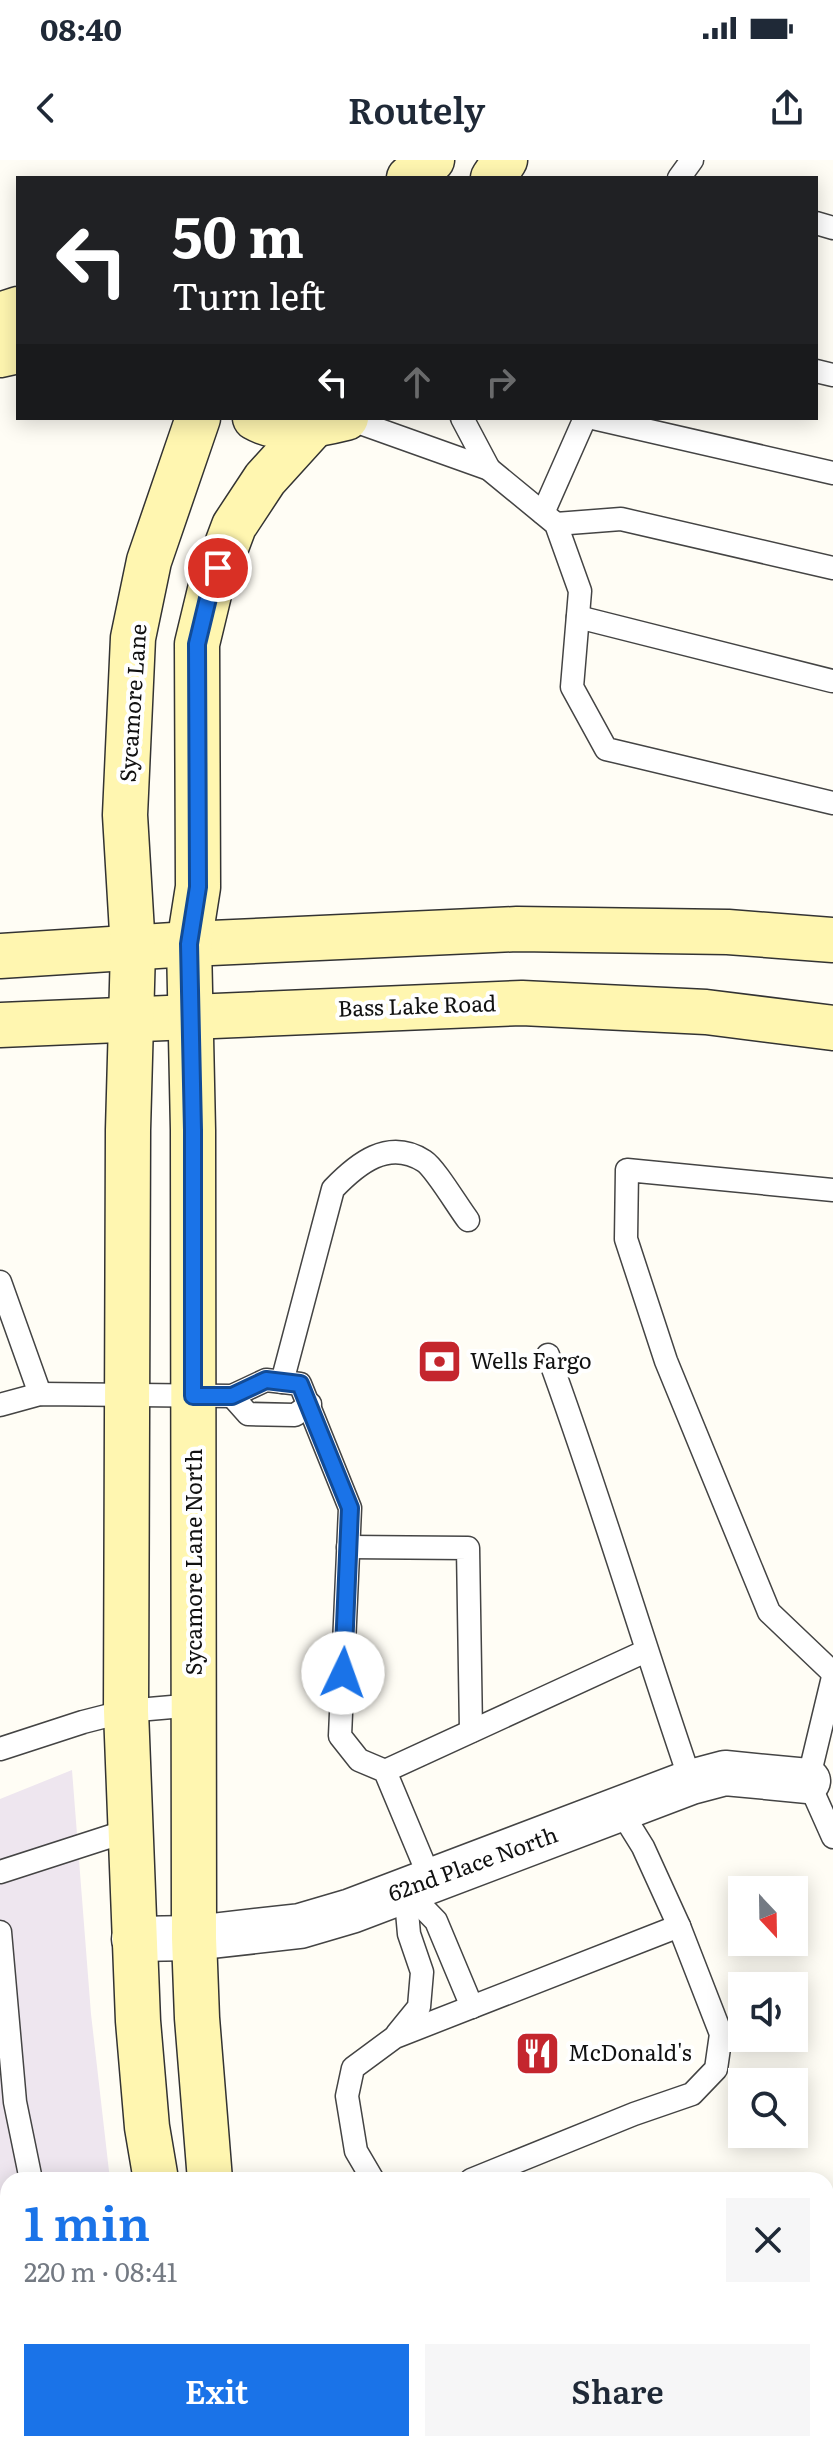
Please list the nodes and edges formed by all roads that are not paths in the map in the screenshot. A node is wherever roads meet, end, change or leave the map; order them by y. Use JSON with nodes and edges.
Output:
{"nodes":[{"id":1,"x":432,"y":160,"type":"edge"},
{"id":2,"x":412,"y":176,"type":"edge"},
{"id":3,"x":197,"y":420,"type":"edge"},
{"id":4,"x":263,"y":420,"type":"edge"},
{"id":5,"x":335,"y":420,"type":"edge"},
{"id":6,"x":463,"y":420,"type":"edge"},
{"id":7,"x":584,"y":420,"type":"edge"},
{"id":8,"x":602,"y":420,"type":"edge"},
{"id":9,"x":489,"y":469,"type":"junction"},
{"id":10,"x":833,"y":473,"type":"edge"},
{"id":11,"x":549,"y":518,"type":"junction"},
{"id":12,"x":833,"y":568,"type":"edge"},
{"id":13,"x":578,"y":617,"type":"junction"},
{"id":14,"x":832,"y":681,"type":"edge"},
{"id":15,"x":833,"y":803,"type":"edge"},
{"id":16,"x":833,"y":940,"type":"edge"},
{"id":17,"x":189,"y":944,"type":"junction"},
{"id":18,"x":133,"y":949,"type":"junction"},
{"id":19,"x":0,"y":956,"type":"edge"},
{"id":20,"x":191,"y":1016,"type":"junction"},
{"id":21,"x":132,"y":1018,"type":"junction"},
{"id":22,"x":0,"y":1025,"type":"edge"},
{"id":23,"x":833,"y":1028,"type":"edge"},
{"id":24,"x":833,"y":1190,"type":"edge"},
{"id":25,"x":468,"y":1220,"type":"dead end"},
{"id":26,"x":0,"y":1282,"type":"edge"},
{"id":27,"x":548,"y":1355,"type":"dead end"},
{"id":28,"x":282,"y":1382,"type":"junction"},
{"id":29,"x":40,"y":1394,"type":"junction"},
{"id":30,"x":212,"y":1396,"type":"junction"},
{"id":31,"x":127,"y":1397,"type":"junction"},
{"id":32,"x":310,"y":1404,"type":"junction"},
{"id":33,"x":0,"y":1405,"type":"edge"},
{"id":34,"x":348,"y":1547,"type":"junction"},
{"id":35,"x":646,"y":1651,"type":"junction"},
{"id":36,"x":833,"y":1675,"type":"edge"},
{"id":37,"x":195,"y":1705,"type":"junction"},
{"id":38,"x":126,"y":1711,"type":"junction"},
{"id":39,"x":471,"y":1731,"type":"junction"},
{"id":40,"x":0,"y":1749,"type":"edge"},
{"id":41,"x":385,"y":1771,"type":"junction"},
{"id":42,"x":808,"y":1781,"type":"junction"},
{"id":43,"x":691,"y":1782,"type":"junction"},
{"id":44,"x":620,"y":1810,"type":"junction"},
{"id":45,"x":130,"y":1830,"type":"junction"},
{"id":46,"x":833,"y":1837,"type":"edge"},
{"id":47,"x":0,"y":1872,"type":"edge"},
{"id":48,"x":418,"y":1885,"type":"junction"},
{"id":49,"x":679,"y":1926,"type":"junction"},
{"id":50,"x":0,"y":1932,"type":"edge"},
{"id":51,"x":194,"y":1938,"type":"junction"},
{"id":52,"x":134,"y":1939,"type":"junction"},
{"id":53,"x":472,"y":2007,"type":"junction"},
{"id":54,"x":395,"y":2037,"type":"junction"},
{"id":55,"x":29,"y":2172,"type":"edge"},
{"id":56,"x":155,"y":2172,"type":"edge"},
{"id":57,"x":209,"y":2172,"type":"edge"},
{"id":58,"x":368,"y":2172,"type":"edge"},
{"id":59,"x":491,"y":2172,"type":"edge"}],
"edges":[{"from":1,"to":2,"type":"street"},
{"from":3,"to":18,"type":"street","name":"Sycamore Lane"},
{"from":4,"to":5,"type":"street"},
{"from":5,"to":9,"type":"lane"},
{"from":5,"to":17,"type":"street"},
{"from":6,"to":9,"type":"lane"},
{"from":7,"to":11,"type":"lane"},
{"from":8,"to":10,"type":"lane"},
{"from":9,"to":11,"type":"lane"},
{"from":11,"to":12,"type":"lane"},
{"from":11,"to":13,"type":"lane"},
{"from":13,"to":14,"type":"lane"},
{"from":13,"to":15,"type":"lane"},
{"from":16,"to":17,"type":"street"},
{"from":17,"to":18,"type":"street"},
{"from":17,"to":20,"type":"street","name":"Sycamore Lane North"},
{"from":18,"to":19,"type":"street"},
{"from":18,"to":21,"type":"street"},
{"from":20,"to":21,"type":"street","name":"Bass Lake Road"},
{"from":20,"to":23,"type":"street","name":"Bass Lake Road"},
{"from":20,"to":30,"type":"street","name":"Sycamore Lane North"},
{"from":21,"to":22,"type":"street","name":"Bass Lake Road"},
{"from":21,"to":31,"type":"street"},
{"from":24,"to":36,"type":"lane"},
{"from":25,"to":28,"type":"lane"},
{"from":26,"to":29,"type":"lane"},
{"from":27,"to":35,"type":"lane"},
{"from":28,"to":30,"type":"lane"},
{"from":28,"to":32,"type":"lane"},
{"from":29,"to":31,"type":"lane"},
{"from":29,"to":33,"type":"lane"},
{"from":30,"to":31,"type":"lane"},
{"from":30,"to":32,"type":"lane"},
{"from":30,"to":37,"type":"street","name":"Sycamore Lane North"},
{"from":31,"to":38,"type":"street"},
{"from":32,"to":34,"type":"lane"},
{"from":34,"to":39,"type":"lane"},
{"from":34,"to":41,"type":"lane"},
{"from":35,"to":39,"type":"lane"},
{"from":35,"to":43,"type":"lane"},
{"from":36,"to":42,"type":"lane"},
{"from":37,"to":38,"type":"lane"},
{"from":37,"to":51,"type":"street","name":"Sycamore Lane North"},
{"from":38,"to":40,"type":"lane"},
{"from":38,"to":45,"type":"street"},
{"from":39,"to":41,"type":"lane"},
{"from":41,"to":48,"type":"lane"},
{"from":42,"to":43,"type":"street","name":"62nd Place North"},
{"from":42,"to":46,"type":"lane"},
{"from":43,"to":44,"type":"street","name":"62nd Place North"},
{"from":44,"to":48,"type":"street","name":"62nd Place North"},
{"from":44,"to":49,"type":"lane"},
{"from":45,"to":47,"type":"lane"},
{"from":45,"to":52,"type":"street"},
{"from":48,"to":51,"type":"street","name":"62nd Place North"},
{"from":48,"to":53,"type":"lane"},
{"from":48,"to":54,"type":"lane"},
{"from":49,"to":53,"type":"lane"},
{"from":49,"to":59,"type":"lane"},
{"from":50,"to":55,"type":"lane"},
{"from":51,"to":52,"type":"street","name":"62nd Place North"},
{"from":51,"to":57,"type":"street","name":"Sycamore Lane North"},
{"from":52,"to":56,"type":"street"},
{"from":53,"to":54,"type":"lane"},
{"from":54,"to":58,"type":"lane"}]}
